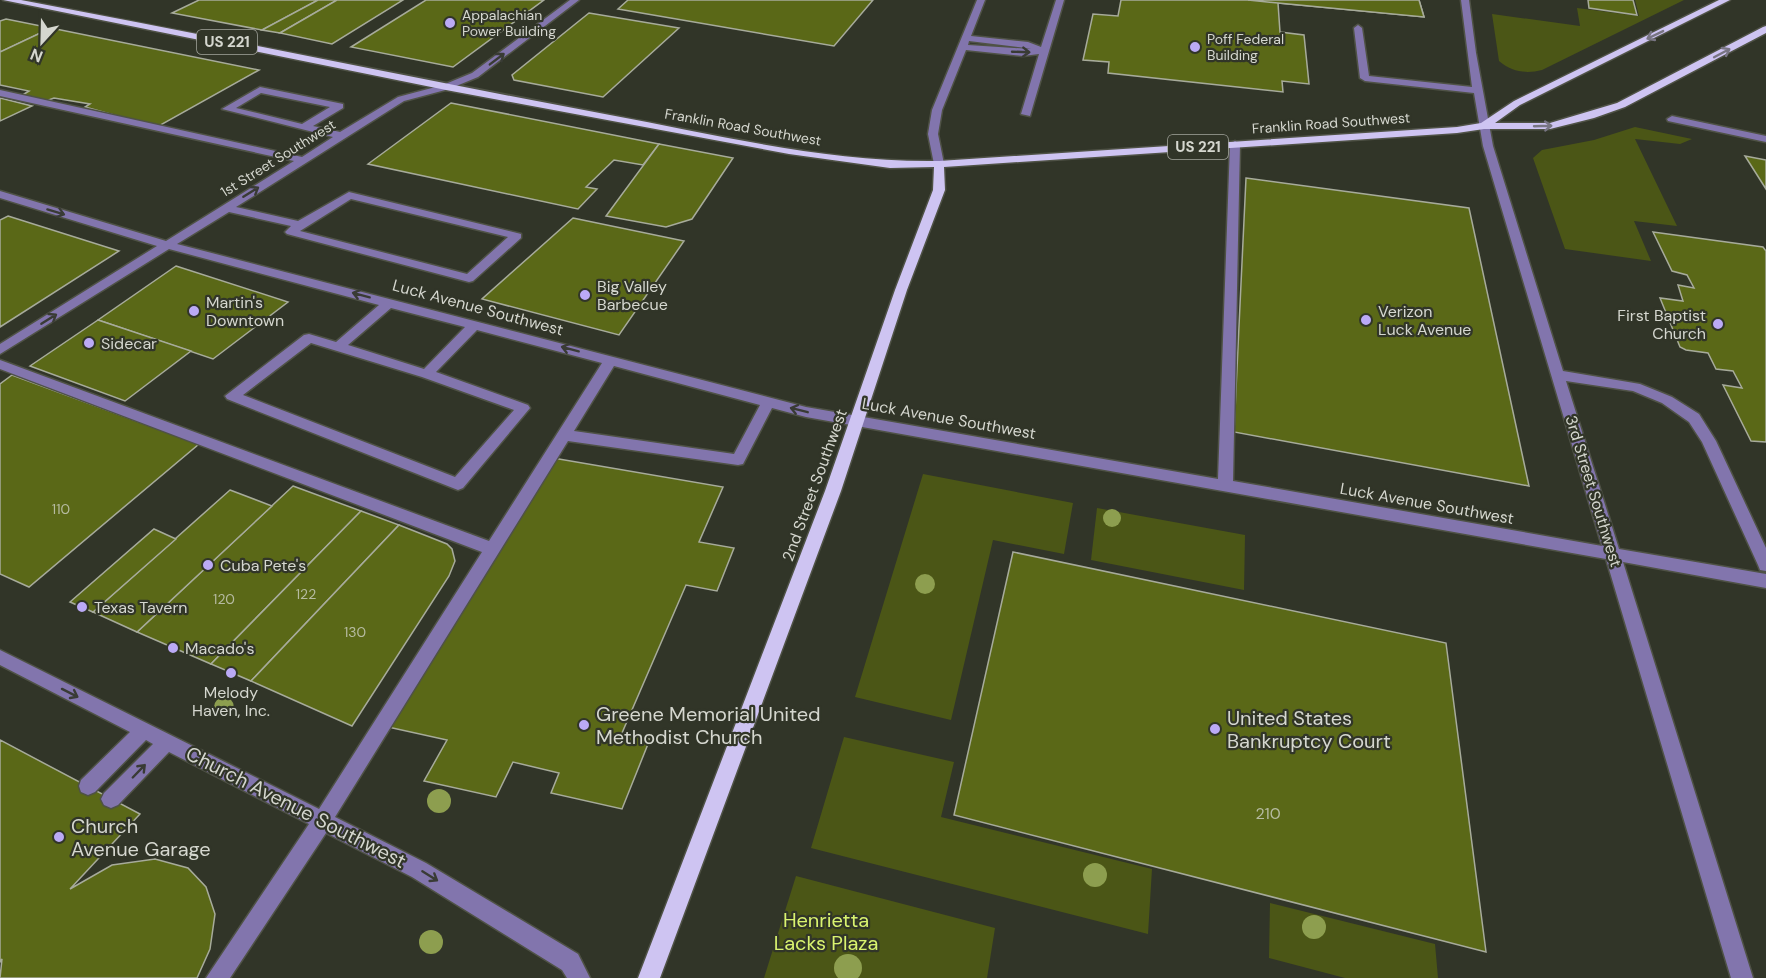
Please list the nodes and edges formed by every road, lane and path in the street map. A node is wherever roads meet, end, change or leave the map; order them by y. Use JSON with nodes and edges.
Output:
{"nodes":[{"id":1,"x":8,"y":0,"type":"edge"},
{"id":2,"x":575,"y":0,"type":"edge"},
{"id":3,"x":981,"y":0,"type":"edge"},
{"id":4,"x":1060,"y":0,"type":"edge"},
{"id":5,"x":1465,"y":0,"type":"edge"},
{"id":6,"x":1726,"y":0,"type":"edge"},
{"id":7,"x":1358,"y":28,"type":"dead end"},
{"id":8,"x":1766,"y":29,"type":"edge"},
{"id":9,"x":964,"y":42,"type":"junction"},
{"id":10,"x":1044,"y":51,"type":"junction"},
{"id":11,"x":446,"y":87,"type":"junction"},
{"id":12,"x":1478,"y":91,"type":"junction"},
{"id":13,"x":0,"y":93,"type":"edge"},
{"id":14,"x":1026,"y":114,"type":"dead end"},
{"id":15,"x":1672,"y":119,"type":"dead end"},
{"id":16,"x":1484,"y":126,"type":"junction"},
{"id":17,"x":304,"y":127,"type":"junction"},
{"id":18,"x":342,"y":136,"type":"junction"},
{"id":19,"x":1766,"y":139,"type":"edge"},
{"id":20,"x":1235,"y":144,"type":"junction"},
{"id":21,"x":303,"y":160,"type":"junction"},
{"id":22,"x":939,"y":164,"type":"junction"},
{"id":23,"x":0,"y":194,"type":"edge"},
{"id":24,"x":226,"y":208,"type":"junction"},
{"id":25,"x":300,"y":225,"type":"junction"},
{"id":26,"x":166,"y":245,"type":"junction"},
{"id":27,"x":389,"y":303,"type":"junction"},
{"id":28,"x":475,"y":325,"type":"junction"},
{"id":29,"x":338,"y":347,"type":"junction"},
{"id":30,"x":0,"y":350,"type":"edge"},
{"id":31,"x":611,"y":360,"type":"junction"},
{"id":32,"x":0,"y":364,"type":"edge"},
{"id":33,"x":428,"y":374,"type":"junction"},
{"id":34,"x":1559,"y":375,"type":"junction"},
{"id":35,"x":768,"y":402,"type":"junction"},
{"id":36,"x":857,"y":420,"type":"junction"},
{"id":37,"x":563,"y":435,"type":"junction"},
{"id":38,"x":1225,"y":486,"type":"junction"},
{"id":39,"x":492,"y":549,"type":"junction"},
{"id":40,"x":1614,"y":555,"type":"junction"},
{"id":41,"x":1766,"y":565,"type":"edge"},
{"id":42,"x":1766,"y":581,"type":"edge"},
{"id":43,"x":0,"y":657,"type":"edge"},
{"id":44,"x":144,"y":730,"type":"junction"},
{"id":45,"x":166,"y":742,"type":"junction"},
{"id":46,"x":88,"y":786,"type":"dead end"},
{"id":47,"x":111,"y":799,"type":"dead end"},
{"id":48,"x":322,"y":821,"type":"junction"},
{"id":49,"x":217,"y":978,"type":"edge"},
{"id":50,"x":579,"y":978,"type":"edge"},
{"id":51,"x":649,"y":978,"type":"edge"},
{"id":52,"x":1742,"y":978,"type":"edge"}],
"edges":[{"from":1,"to":11,"type":"main road","name":"Franklin Road Southwest","number":"US 221"},
{"from":11,"to":2,"type":"street","name":"1st Street Southwest","one_way":true},
{"from":3,"to":9,"type":"street","name":"2nd Street Southwest"},
{"from":4,"to":10,"type":"street"},
{"from":5,"to":12,"type":"street","name":"3rd Street Southwest"},
{"from":6,"to":16,"type":"main road","name":"Franklin Road Southwest","number":"US 221","one_way":true},
{"from":7,"to":12,"type":"street"},
{"from":16,"to":8,"type":"main road","name":"Franklin Road Southwest","number":"US 221","one_way":true},
{"from":9,"to":10,"type":"street"},
{"from":9,"to":22,"type":"street","name":"2nd Street Southwest"},
{"from":10,"to":14,"type":"street"},
{"from":11,"to":18,"type":"street","name":"1st Street Southwest"},
{"from":11,"to":22,"type":"main road","name":"Franklin Road Southwest","number":"US 221"},
{"from":12,"to":16,"type":"street","name":"3rd Street Southwest"},
{"from":13,"to":21,"type":"street"},
{"from":15,"to":19,"type":"street"},
{"from":16,"to":20,"type":"main road","name":"Franklin Road Southwest","number":"US 221"},
{"from":16,"to":34,"type":"street","name":"3rd Street Southwest"},
{"from":17,"to":17,"type":"street"},
{"from":17,"to":18,"type":"street"},
{"from":18,"to":21,"type":"street","name":"1st Street Southwest"},
{"from":20,"to":22,"type":"main road","name":"Franklin Road Southwest","number":"US 221"},
{"from":20,"to":38,"type":"street"},
{"from":24,"to":21,"type":"street","name":"1st Street Southwest","one_way":true},
{"from":22,"to":36,"type":"main road","name":"2nd Street Southwest"},
{"from":23,"to":26,"type":"street","name":"Luck Avenue Southwest","one_way":true},
{"from":24,"to":25,"type":"street"},
{"from":24,"to":26,"type":"street","name":"1st Street Southwest"},
{"from":25,"to":25,"type":"street"},
{"from":27,"to":26,"type":"street","name":"Luck Avenue Southwest","one_way":true},
{"from":30,"to":26,"type":"street","name":"1st Street Southwest","one_way":true},
{"from":27,"to":28,"type":"street","name":"Luck Avenue Southwest"},
{"from":27,"to":29,"type":"street"},
{"from":31,"to":28,"type":"street","name":"Luck Avenue Southwest","one_way":true},
{"from":28,"to":33,"type":"street"},
{"from":29,"to":33,"type":"street"},
{"from":29,"to":33,"type":"street"},
{"from":31,"to":35,"type":"street","name":"Luck Avenue Southwest"},
{"from":31,"to":37,"type":"street"},
{"from":32,"to":39,"type":"street"},
{"from":34,"to":40,"type":"street","name":"3rd Street Southwest"},
{"from":34,"to":41,"type":"street"},
{"from":36,"to":35,"type":"street","name":"Luck Avenue Southwest","one_way":true},
{"from":35,"to":37,"type":"street"},
{"from":36,"to":38,"type":"street","name":"Luck Avenue Southwest"},
{"from":36,"to":51,"type":"main road","name":"2nd Street Southwest"},
{"from":37,"to":39,"type":"street"},
{"from":38,"to":40,"type":"street","name":"Luck Avenue Southwest"},
{"from":39,"to":48,"type":"street"},
{"from":40,"to":42,"type":"street","name":"Luck Avenue Southwest"},
{"from":40,"to":52,"type":"street","name":"3rd Street Southwest"},
{"from":43,"to":44,"type":"street","name":"Church Avenue Southwest","one_way":true},
{"from":44,"to":45,"type":"street","name":"Church Avenue Southwest"},
{"from":44,"to":46,"type":"street"},
{"from":47,"to":45,"type":"street","one_way":true},
{"from":45,"to":48,"type":"street","name":"Church Avenue Southwest"},
{"from":48,"to":49,"type":"street"},
{"from":48,"to":50,"type":"street","name":"Church Avenue Southwest","one_way":true}]}
